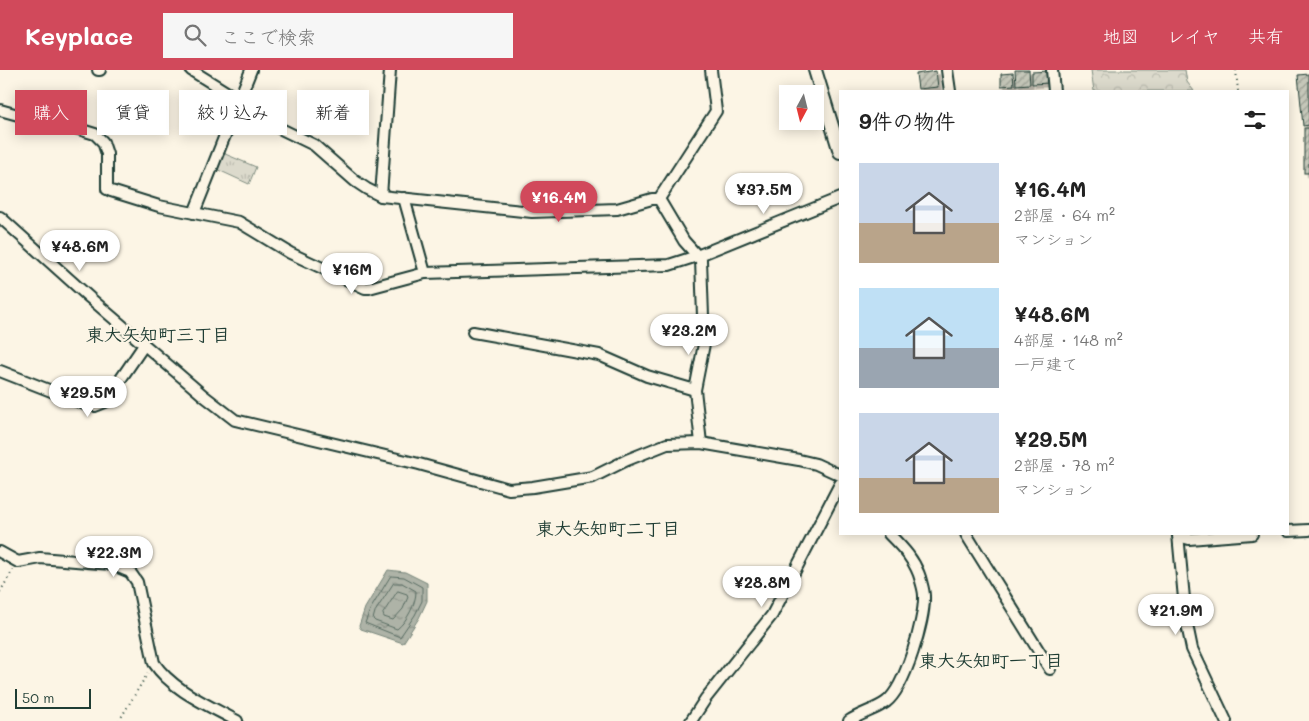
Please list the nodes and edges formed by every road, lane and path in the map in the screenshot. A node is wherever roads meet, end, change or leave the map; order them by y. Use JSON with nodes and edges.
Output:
{"nodes":[{"id":1,"x":191,"y":70,"type":"edge"},
{"id":2,"x":251,"y":70,"type":"edge"},
{"id":3,"x":390,"y":70,"type":"edge"},
{"id":4,"x":711,"y":70,"type":"edge"},
{"id":5,"x":815,"y":70,"type":"edge"},
{"id":6,"x":947,"y":70,"type":"edge"},
{"id":7,"x":1052,"y":70,"type":"edge"},
{"id":8,"x":1236,"y":70,"type":"edge"},
{"id":9,"x":223,"y":90,"type":"edge"},
{"id":10,"x":243,"y":90,"type":"edge"},
{"id":11,"x":950,"y":90,"type":"edge"},
{"id":12,"x":1054,"y":90,"type":"edge"},
{"id":13,"x":1238,"y":90,"type":"edge"},
{"id":14,"x":0,"y":110,"type":"edge"},
{"id":15,"x":287,"y":132,"type":"edge"},
{"id":16,"x":225,"y":135,"type":"edge"},
{"id":17,"x":839,"y":149,"type":"edge"},
{"id":18,"x":382,"y":196,"type":"junction"},
{"id":19,"x":404,"y":198,"type":"junction"},
{"id":20,"x":839,"y":198,"type":"edge"},
{"id":21,"x":659,"y":199,"type":"junction"},
{"id":22,"x":194,"y":212,"type":"junction"},
{"id":23,"x":0,"y":217,"type":"edge"},
{"id":24,"x":697,"y":256,"type":"junction"},
{"id":25,"x":425,"y":272,"type":"junction"},
{"id":26,"x":473,"y":332,"type":"dead end"},
{"id":27,"x":144,"y":345,"type":"junction"},
{"id":28,"x":0,"y":371,"type":"edge"},
{"id":29,"x":695,"y":390,"type":"junction"},
{"id":30,"x":701,"y":443,"type":"junction"},
{"id":31,"x":839,"y":475,"type":"edge"},
{"id":32,"x":837,"y":497,"type":"edge"},
{"id":33,"x":1309,"y":530,"type":"edge"},
{"id":34,"x":1289,"y":531,"type":"edge"},
{"id":35,"x":891,"y":535,"type":"edge"},
{"id":36,"x":967,"y":535,"type":"edge"},
{"id":37,"x":1178,"y":535,"type":"edge"},
{"id":38,"x":1239,"y":535,"type":"edge"},
{"id":39,"x":0,"y":552,"type":"edge"},
{"id":40,"x":18,"y":562,"type":"junction"},
{"id":41,"x":0,"y":592,"type":"edge"},
{"id":42,"x":154,"y":663,"type":"junction"},
{"id":43,"x":1050,"y":669,"type":"dead end"},
{"id":44,"x":119,"y":721,"type":"edge"},
{"id":45,"x":237,"y":721,"type":"edge"},
{"id":46,"x":691,"y":721,"type":"edge"},
{"id":47,"x":849,"y":721,"type":"edge"},
{"id":48,"x":1226,"y":721,"type":"edge"}],
"edges":[{"from":1,"to":9,"type":"street"},
{"from":2,"to":10,"type":"street"},
{"from":3,"to":18,"type":"street"},
{"from":4,"to":21,"type":"street"},
{"from":5,"to":17,"type":"street"},
{"from":6,"to":11,"type":"street"},
{"from":7,"to":12,"type":"street"},
{"from":8,"to":13,"type":"path"},
{"from":14,"to":22,"type":"street"},
{"from":15,"to":18,"type":"street"},
{"from":16,"to":22,"type":"street"},
{"from":18,"to":19,"type":"street"},
{"from":19,"to":21,"type":"street"},
{"from":19,"to":25,"type":"street"},
{"from":20,"to":24,"type":"street"},
{"from":21,"to":24,"type":"street"},
{"from":22,"to":25,"type":"street"},
{"from":23,"to":27,"type":"street"},
{"from":24,"to":25,"type":"street"},
{"from":24,"to":29,"type":"street"},
{"from":26,"to":29,"type":"street"},
{"from":27,"to":28,"type":"street"},
{"from":27,"to":30,"type":"street"},
{"from":29,"to":30,"type":"street"},
{"from":30,"to":31,"type":"street"},
{"from":32,"to":46,"type":"street"},
{"from":33,"to":34,"type":"street"},
{"from":35,"to":47,"type":"street"},
{"from":36,"to":43,"type":"street"},
{"from":37,"to":38,"type":"street"},
{"from":37,"to":48,"type":"street"},
{"from":39,"to":40,"type":"street"},
{"from":40,"to":41,"type":"path"},
{"from":40,"to":42,"type":"street"},
{"from":42,"to":44,"type":"path"},
{"from":42,"to":45,"type":"street"}]}
